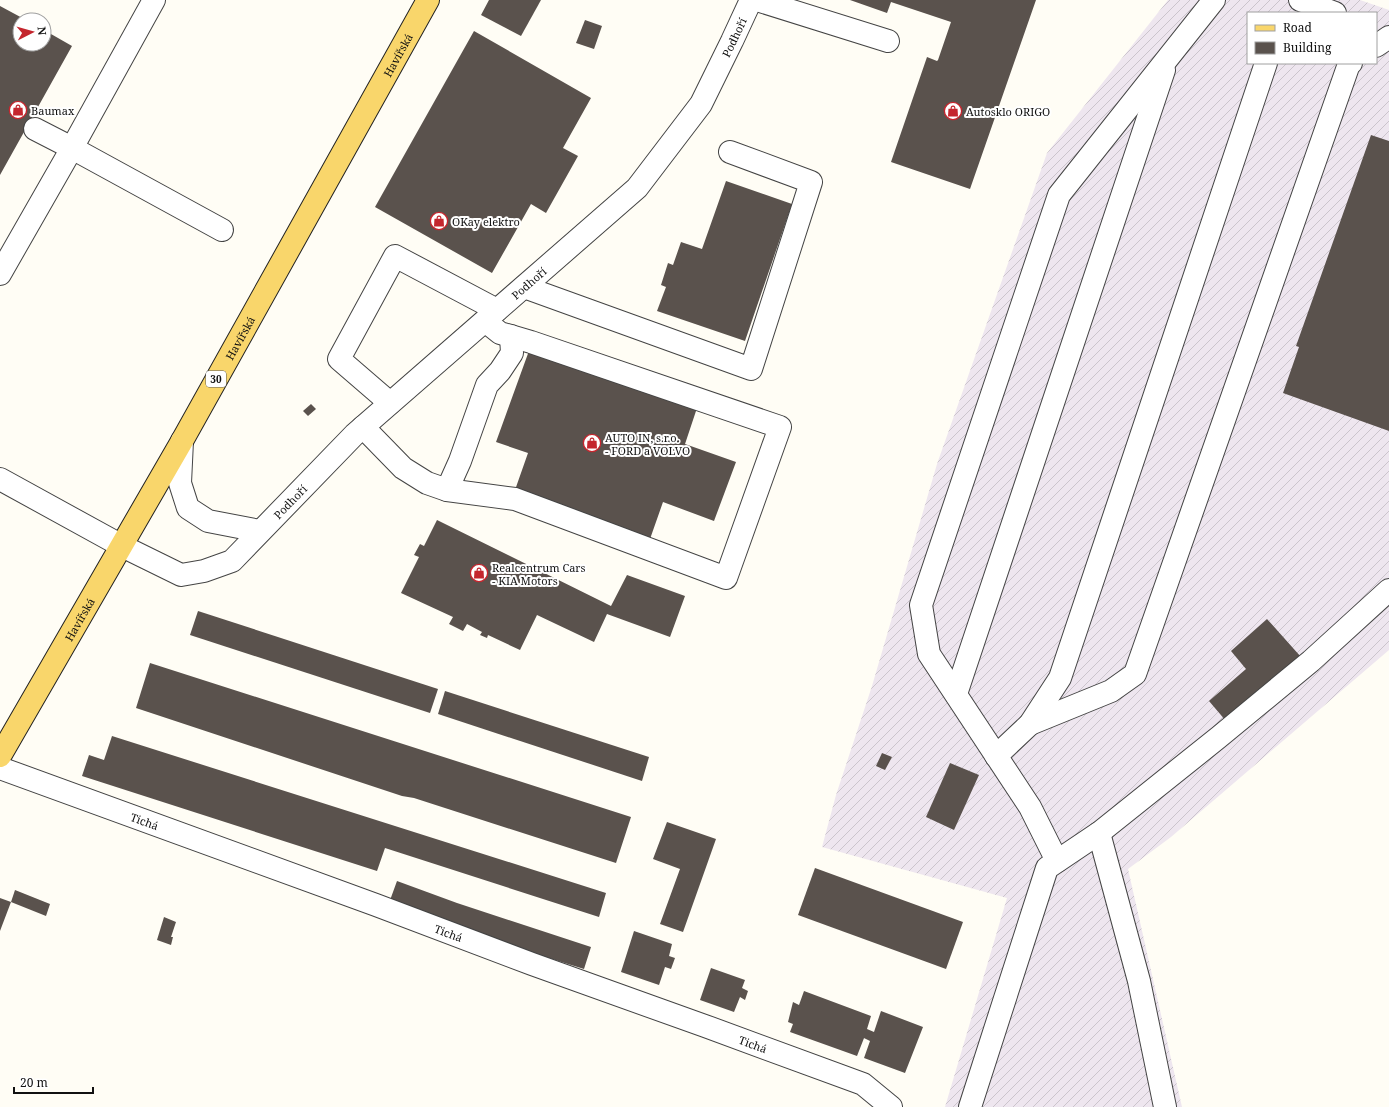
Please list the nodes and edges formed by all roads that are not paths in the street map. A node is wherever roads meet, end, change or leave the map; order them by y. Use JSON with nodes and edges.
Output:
{"nodes":[{"id":1,"x":154,"y":0,"type":"edge"},
{"id":2,"x":428,"y":0,"type":"edge"},
{"id":3,"x":751,"y":0,"type":"edge"},
{"id":4,"x":757,"y":0,"type":"edge"},
{"id":5,"x":1214,"y":0,"type":"edge"},
{"id":6,"x":1300,"y":5,"type":"edge"},
{"id":7,"x":1331,"y":12,"type":"edge"},
{"id":8,"x":1377,"y":28,"type":"edge"},
{"id":9,"x":1389,"y":33,"type":"edge"},
{"id":10,"x":1389,"y":37,"type":"edge"},
{"id":11,"x":888,"y":41,"type":"dead end"},
{"id":12,"x":1377,"y":45,"type":"edge"},
{"id":13,"x":1169,"y":56,"type":"junction"},
{"id":14,"x":1266,"y":64,"type":"edge"},
{"id":15,"x":1350,"y":64,"type":"edge"},
{"id":16,"x":35,"y":129,"type":"dead end"},
{"id":17,"x":72,"y":148,"type":"junction"},
{"id":18,"x":730,"y":152,"type":"dead end"},
{"id":19,"x":222,"y":230,"type":"dead end"},
{"id":20,"x":0,"y":274,"type":"edge"},
{"id":21,"x":524,"y":287,"type":"junction"},
{"id":22,"x":491,"y":316,"type":"junction"},
{"id":23,"x":511,"y":336,"type":"junction"},
{"id":24,"x":390,"y":403,"type":"junction"},
{"id":25,"x":363,"y":427,"type":"junction"},
{"id":26,"x":182,"y":441,"type":"junction"},
{"id":27,"x":0,"y":480,"type":"edge"},
{"id":28,"x":447,"y":490,"type":"junction"},
{"id":29,"x":260,"y":531,"type":"junction"},
{"id":30,"x":122,"y":546,"type":"junction"},
{"id":31,"x":1389,"y":590,"type":"edge"},
{"id":32,"x":956,"y":694,"type":"junction"},
{"id":33,"x":1030,"y":724,"type":"junction"},
{"id":34,"x":0,"y":756,"type":"edge"},
{"id":35,"x":996,"y":756,"type":"junction"},
{"id":36,"x":0,"y":768,"type":"edge"},
{"id":37,"x":1099,"y":833,"type":"junction"},
{"id":38,"x":1058,"y":861,"type":"junction"},
{"id":39,"x":977,"y":1102,"type":"edge"},
{"id":40,"x":891,"y":1107,"type":"edge"},
{"id":41,"x":1166,"y":1107,"type":"edge"}],
"edges":[{"from":1,"to":17,"type":"street"},
{"from":2,"to":26,"type":"main road","name":"Havířská","number":"30"},
{"from":3,"to":21,"type":"street","name":"Podhoří"},
{"from":4,"to":11,"type":"street"},
{"from":5,"to":13,"type":"street"},
{"from":6,"to":7,"type":"street"},
{"from":8,"to":9,"type":"street"},
{"from":10,"to":12,"type":"street"},
{"from":13,"to":32,"type":"street"},
{"from":13,"to":32,"type":"street"},
{"from":14,"to":33,"type":"street"},
{"from":15,"to":33,"type":"street"},
{"from":16,"to":17,"type":"street"},
{"from":17,"to":19,"type":"street"},
{"from":17,"to":20,"type":"street"},
{"from":18,"to":21,"type":"street"},
{"from":21,"to":22,"type":"street","name":"Podhoří"},
{"from":22,"to":23,"type":"street"},
{"from":22,"to":24,"type":"street","name":"Podhoří"},
{"from":22,"to":24,"type":"street"},
{"from":23,"to":28,"type":"street"},
{"from":23,"to":28,"type":"street"},
{"from":24,"to":25,"type":"street","name":"Podhoří"},
{"from":25,"to":28,"type":"street"},
{"from":25,"to":29,"type":"street","name":"Podhoří"},
{"from":26,"to":29,"type":"street"},
{"from":26,"to":30,"type":"main road","name":"Havířská","number":"30"},
{"from":27,"to":30,"type":"street","name":"Podhoří"},
{"from":29,"to":30,"type":"street","name":"Podhoří"},
{"from":30,"to":34,"type":"main road","name":"Havířská","number":"30"},
{"from":31,"to":37,"type":"street"},
{"from":32,"to":35,"type":"street"},
{"from":33,"to":35,"type":"street"},
{"from":35,"to":38,"type":"street"},
{"from":36,"to":40,"type":"street","name":"Tichá"},
{"from":37,"to":38,"type":"street"},
{"from":37,"to":41,"type":"street"},
{"from":38,"to":39,"type":"street"}]}
